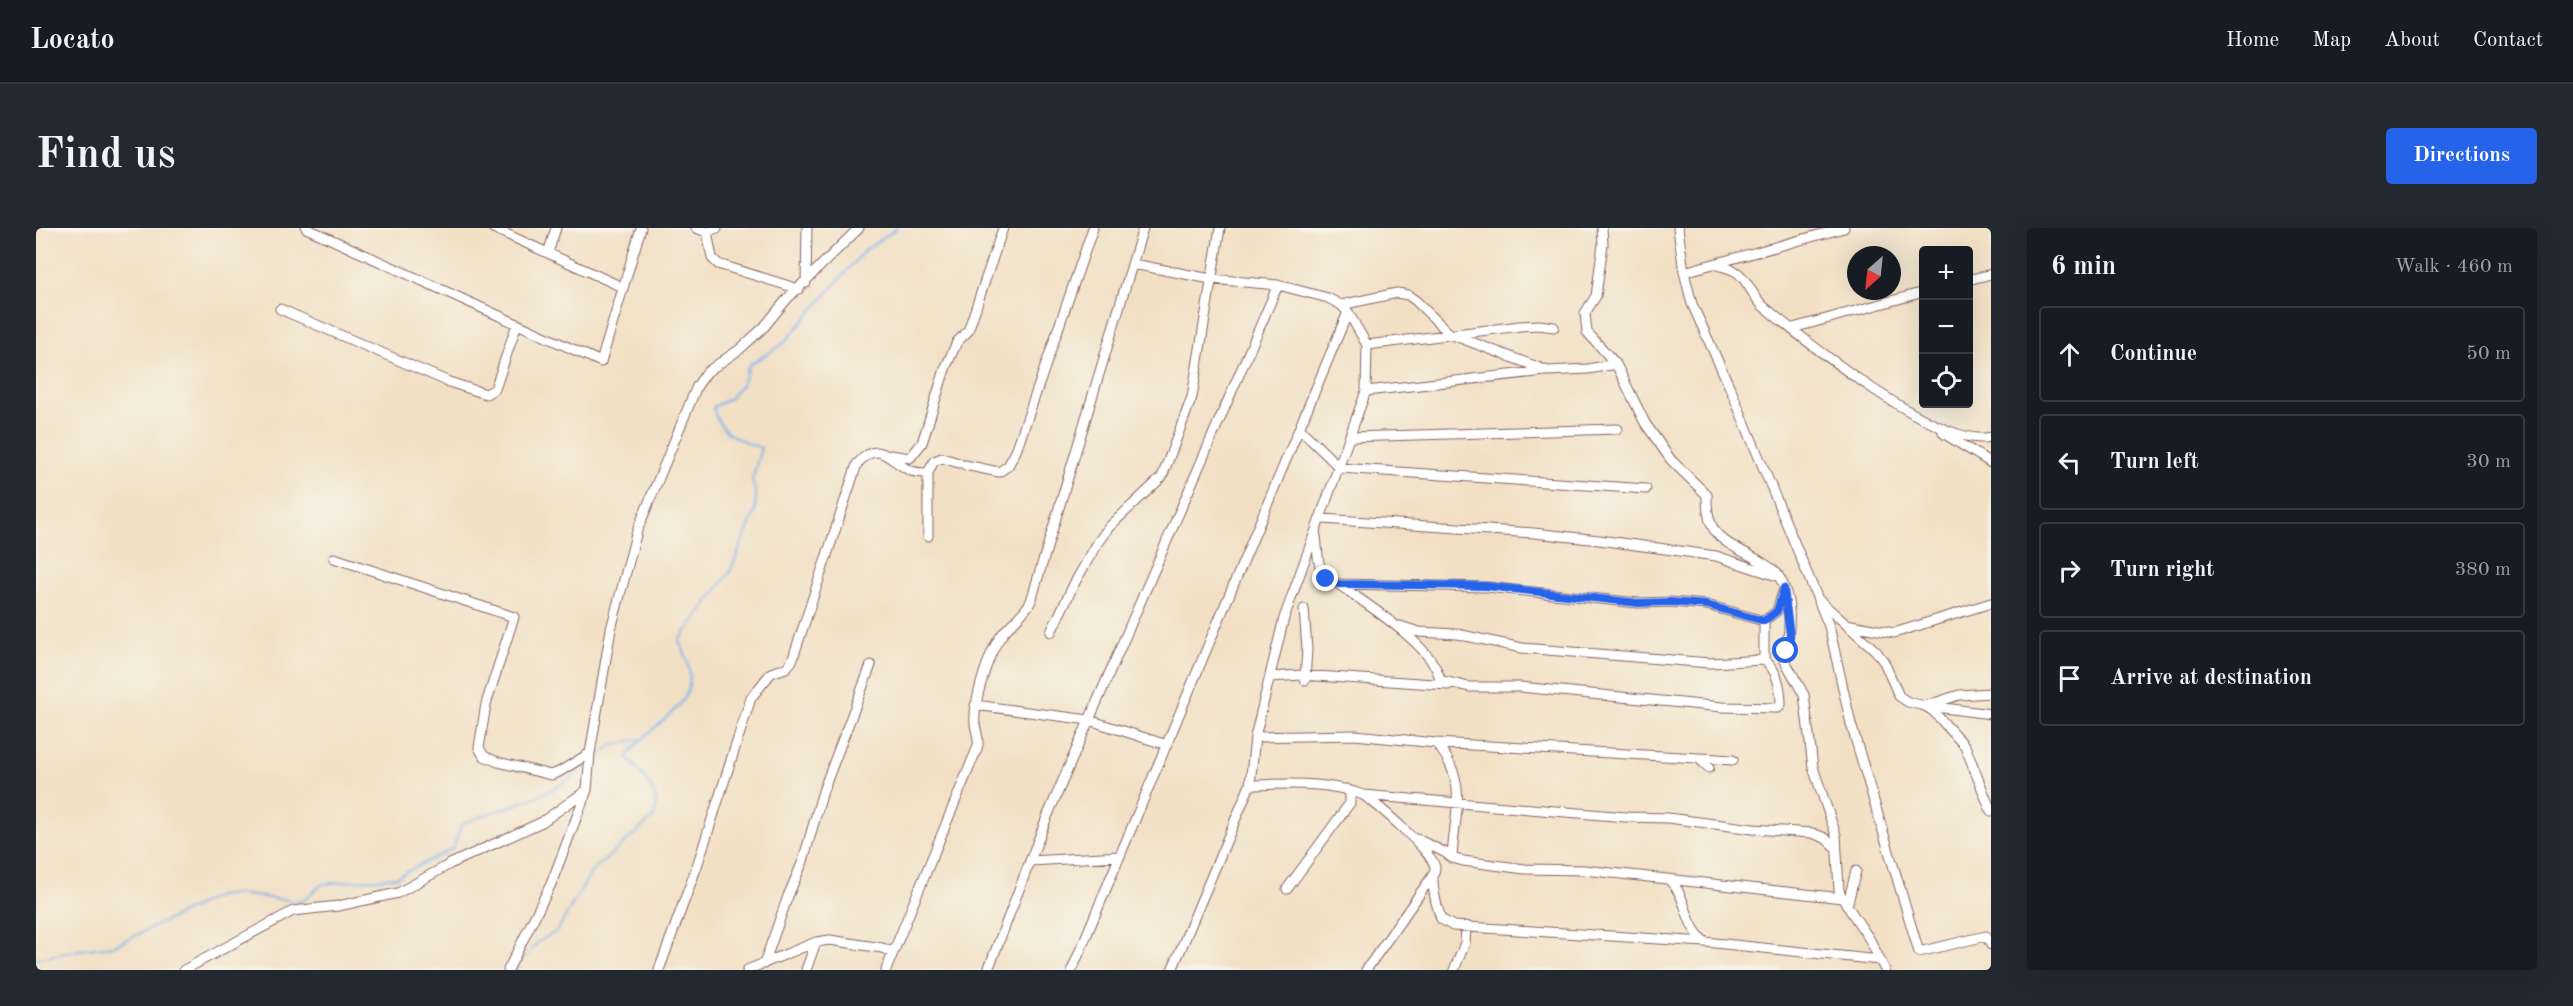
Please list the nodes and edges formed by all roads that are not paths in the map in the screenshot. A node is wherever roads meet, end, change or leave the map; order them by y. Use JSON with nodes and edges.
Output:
{"nodes":[{"id":1,"x":306,"y":228,"type":"edge"},
{"id":2,"x":494,"y":228,"type":"edge"},
{"id":3,"x":556,"y":228,"type":"edge"},
{"id":4,"x":641,"y":228,"type":"edge"},
{"id":5,"x":696,"y":228,"type":"edge"},
{"id":6,"x":717,"y":228,"type":"edge"},
{"id":7,"x":807,"y":228,"type":"edge"},
{"id":8,"x":859,"y":228,"type":"edge"},
{"id":9,"x":1003,"y":228,"type":"edge"},
{"id":10,"x":1093,"y":228,"type":"edge"},
{"id":11,"x":1143,"y":228,"type":"edge"},
{"id":12,"x":1220,"y":228,"type":"edge"},
{"id":13,"x":1602,"y":228,"type":"edge"},
{"id":14,"x":1678,"y":228,"type":"edge"},
{"id":15,"x":1844,"y":228,"type":"edge"},
{"id":16,"x":707,"y":232,"type":"junction"},
{"id":17,"x":548,"y":253,"type":"junction"},
{"id":18,"x":1133,"y":264,"type":"junction"},
{"id":19,"x":1717,"y":265,"type":"junction"},
{"id":20,"x":1684,"y":272,"type":"junction"},
{"id":21,"x":1991,"y":274,"type":"edge"},
{"id":22,"x":1211,"y":279,"type":"junction"},
{"id":23,"x":1973,"y":279,"type":"edge"},
{"id":24,"x":1278,"y":285,"type":"junction"},
{"id":25,"x":802,"y":286,"type":"junction"},
{"id":26,"x":622,"y":287,"type":"junction"},
{"id":27,"x":1919,"y":293,"type":"edge"},
{"id":28,"x":1341,"y":305,"type":"junction"},
{"id":29,"x":279,"y":309,"type":"dead end"},
{"id":30,"x":1348,"y":312,"type":"junction"},
{"id":31,"x":517,"y":324,"type":"junction"},
{"id":32,"x":1554,"y":327,"type":"dead end"},
{"id":33,"x":1793,"y":328,"type":"junction"},
{"id":34,"x":1450,"y":334,"type":"junction"},
{"id":35,"x":1366,"y":345,"type":"junction"},
{"id":36,"x":1616,"y":364,"type":"junction"},
{"id":37,"x":1548,"y":371,"type":"junction"},
{"id":38,"x":1366,"y":392,"type":"junction"},
{"id":39,"x":1921,"y":419,"type":"junction"},
{"id":40,"x":1300,"y":429,"type":"junction"},
{"id":41,"x":1618,"y":429,"type":"dead end"},
{"id":42,"x":1350,"y":437,"type":"junction"},
{"id":43,"x":1991,"y":437,"type":"edge"},
{"id":44,"x":889,"y":455,"type":"junction"},
{"id":45,"x":1991,"y":463,"type":"edge"},
{"id":46,"x":1340,"y":468,"type":"junction"},
{"id":47,"x":928,"y":473,"type":"junction"},
{"id":48,"x":1646,"y":489,"type":"dead end"},
{"id":49,"x":1322,"y":519,"type":"junction"},
{"id":50,"x":1316,"y":534,"type":"junction"},
{"id":51,"x":928,"y":536,"type":"dead end"},
{"id":52,"x":334,"y":558,"type":"dead end"},
{"id":53,"x":1779,"y":577,"type":"junction"},
{"id":54,"x":1338,"y":584,"type":"junction"},
{"id":55,"x":1784,"y":588,"type":"junction"},
{"id":56,"x":1816,"y":597,"type":"junction"},
{"id":57,"x":1991,"y":603,"type":"edge"},
{"id":58,"x":1304,"y":609,"type":"dead end"},
{"id":59,"x":1388,"y":619,"type":"junction"},
{"id":60,"x":1764,"y":621,"type":"junction"},
{"id":61,"x":1844,"y":624,"type":"junction"},
{"id":62,"x":1052,"y":632,"type":"dead end"},
{"id":63,"x":1764,"y":660,"type":"junction"},
{"id":64,"x":871,"y":665,"type":"dead end"},
{"id":65,"x":1270,"y":677,"type":"junction"},
{"id":66,"x":1305,"y":678,"type":"junction"},
{"id":67,"x":1456,"y":686,"type":"junction"},
{"id":68,"x":1991,"y":693,"type":"edge"},
{"id":69,"x":975,"y":705,"type":"junction"},
{"id":70,"x":1925,"y":706,"type":"junction"},
{"id":71,"x":1991,"y":714,"type":"edge"},
{"id":72,"x":1089,"y":720,"type":"junction"},
{"id":73,"x":1254,"y":737,"type":"junction"},
{"id":74,"x":1436,"y":743,"type":"junction"},
{"id":75,"x":1167,"y":744,"type":"junction"},
{"id":76,"x":590,"y":753,"type":"junction"},
{"id":77,"x":1698,"y":758,"type":"junction"},
{"id":78,"x":1733,"y":760,"type":"dead end"},
{"id":79,"x":1709,"y":768,"type":"dead end"},
{"id":80,"x":1250,"y":785,"type":"junction"},
{"id":81,"x":1980,"y":785,"type":"junction"},
{"id":82,"x":1347,"y":789,"type":"junction"},
{"id":83,"x":587,"y":790,"type":"junction"},
{"id":84,"x":1364,"y":795,"type":"junction"},
{"id":85,"x":1459,"y":802,"type":"junction"},
{"id":86,"x":1991,"y":802,"type":"edge"},
{"id":87,"x":1991,"y":811,"type":"edge"},
{"id":88,"x":1409,"y":835,"type":"junction"},
{"id":89,"x":1836,"y":848,"type":"junction"},
{"id":90,"x":1119,"y":856,"type":"junction"},
{"id":91,"x":1449,"y":856,"type":"junction"},
{"id":92,"x":1030,"y":861,"type":"junction"},
{"id":93,"x":1434,"y":871,"type":"junction"},
{"id":94,"x":1856,"y":871,"type":"dead end"},
{"id":95,"x":1669,"y":880,"type":"junction"},
{"id":96,"x":1287,"y":889,"type":"dead end"},
{"id":97,"x":1844,"y":902,"type":"junction"},
{"id":98,"x":1466,"y":926,"type":"junction"},
{"id":99,"x":1989,"y":935,"type":"edge"},
{"id":100,"x":816,"y":942,"type":"junction"},
{"id":101,"x":1705,"y":942,"type":"junction"},
{"id":102,"x":1991,"y":945,"type":"edge"},
{"id":103,"x":893,"y":952,"type":"junction"},
{"id":104,"x":1880,"y":960,"type":"junction"},
{"id":105,"x":764,"y":964,"type":"junction"},
{"id":106,"x":184,"y":970,"type":"edge"},
{"id":107,"x":508,"y":970,"type":"edge"},
{"id":108,"x":659,"y":970,"type":"edge"},
{"id":109,"x":747,"y":970,"type":"edge"},
{"id":110,"x":806,"y":970,"type":"edge"},
{"id":111,"x":886,"y":970,"type":"edge"},
{"id":112,"x":988,"y":970,"type":"edge"},
{"id":113,"x":1072,"y":970,"type":"edge"},
{"id":114,"x":1172,"y":970,"type":"edge"},
{"id":115,"x":1366,"y":970,"type":"edge"},
{"id":116,"x":1454,"y":970,"type":"edge"},
{"id":117,"x":1885,"y":970,"type":"edge"}],
"edges":[{"from":1,"to":31,"type":"street"},
{"from":2,"to":17,"type":"street"},
{"from":3,"to":17,"type":"street"},
{"from":4,"to":26,"type":"street"},
{"from":5,"to":16,"type":"street"},
{"from":6,"to":16,"type":"street"},
{"from":7,"to":25,"type":"street"},
{"from":8,"to":25,"type":"street"},
{"from":9,"to":44,"type":"street"},
{"from":10,"to":47,"type":"street"},
{"from":11,"to":18,"type":"street"},
{"from":12,"to":22,"type":"street"},
{"from":13,"to":36,"type":"street"},
{"from":14,"to":20,"type":"street"},
{"from":15,"to":19,"type":"street"},
{"from":16,"to":25,"type":"street"},
{"from":17,"to":26,"type":"street"},
{"from":18,"to":22,"type":"street"},
{"from":18,"to":69,"type":"street"},
{"from":19,"to":20,"type":"street"},
{"from":19,"to":33,"type":"street"},
{"from":20,"to":56,"type":"street"},
{"from":21,"to":23,"type":"street"},
{"from":22,"to":24,"type":"street"},
{"from":22,"to":62,"type":"street"},
{"from":24,"to":28,"type":"street"},
{"from":24,"to":72,"type":"street"},
{"from":25,"to":76,"type":"street"},
{"from":26,"to":31,"type":"street"},
{"from":27,"to":33,"type":"street"},
{"from":28,"to":30,"type":"street"},
{"from":28,"to":34,"type":"street"},
{"from":29,"to":31,"type":"street"},
{"from":30,"to":35,"type":"street"},
{"from":30,"to":40,"type":"street"},
{"from":32,"to":34,"type":"street"},
{"from":33,"to":39,"type":"street"},
{"from":34,"to":35,"type":"street"},
{"from":34,"to":37,"type":"street"},
{"from":35,"to":38,"type":"street"},
{"from":36,"to":37,"type":"street"},
{"from":36,"to":53,"type":"street"},
{"from":37,"to":38,"type":"street"},
{"from":38,"to":42,"type":"street"},
{"from":39,"to":43,"type":"street"},
{"from":39,"to":45,"type":"street"},
{"from":40,"to":46,"type":"street"},
{"from":40,"to":75,"type":"street"},
{"from":41,"to":42,"type":"street"},
{"from":42,"to":46,"type":"street"},
{"from":44,"to":47,"type":"street"},
{"from":44,"to":108,"type":"street"},
{"from":46,"to":48,"type":"street"},
{"from":46,"to":49,"type":"street"},
{"from":47,"to":51,"type":"street"},
{"from":49,"to":50,"type":"street"},
{"from":49,"to":53,"type":"street"},
{"from":50,"to":54,"type":"street"},
{"from":50,"to":65,"type":"street"},
{"from":52,"to":76,"type":"street"},
{"from":53,"to":55,"type":"street"},
{"from":54,"to":59,"type":"street"},
{"from":54,"to":60,"type":"street"},
{"from":55,"to":60,"type":"street"},
{"from":55,"to":89,"type":"street"},
{"from":56,"to":61,"type":"street"},
{"from":56,"to":99,"type":"street"},
{"from":57,"to":61,"type":"street"},
{"from":58,"to":66,"type":"street"},
{"from":59,"to":63,"type":"street"},
{"from":59,"to":67,"type":"street"},
{"from":60,"to":63,"type":"street"},
{"from":61,"to":70,"type":"street"},
{"from":63,"to":67,"type":"street"},
{"from":64,"to":105,"type":"street"},
{"from":65,"to":66,"type":"street"},
{"from":65,"to":73,"type":"street"},
{"from":66,"to":67,"type":"street"},
{"from":68,"to":70,"type":"street"},
{"from":69,"to":72,"type":"street"},
{"from":69,"to":103,"type":"street"},
{"from":70,"to":71,"type":"street"},
{"from":70,"to":81,"type":"street"},
{"from":72,"to":75,"type":"street"},
{"from":72,"to":92,"type":"street"},
{"from":73,"to":74,"type":"street"},
{"from":73,"to":80,"type":"street"},
{"from":74,"to":77,"type":"street"},
{"from":74,"to":85,"type":"street"},
{"from":75,"to":90,"type":"street"},
{"from":76,"to":83,"type":"street"},
{"from":77,"to":78,"type":"street"},
{"from":77,"to":79,"type":"street"},
{"from":80,"to":82,"type":"street"},
{"from":80,"to":114,"type":"street"},
{"from":81,"to":86,"type":"street"},
{"from":81,"to":87,"type":"street"},
{"from":82,"to":84,"type":"street"},
{"from":82,"to":96,"type":"street"},
{"from":83,"to":106,"type":"street"},
{"from":83,"to":107,"type":"street"},
{"from":84,"to":85,"type":"street"},
{"from":84,"to":88,"type":"street"},
{"from":85,"to":89,"type":"street"},
{"from":85,"to":91,"type":"street"},
{"from":88,"to":91,"type":"street"},
{"from":88,"to":93,"type":"street"},
{"from":89,"to":97,"type":"street"},
{"from":90,"to":92,"type":"street"},
{"from":90,"to":113,"type":"street"},
{"from":91,"to":93,"type":"street"},
{"from":91,"to":95,"type":"street"},
{"from":92,"to":112,"type":"street"},
{"from":93,"to":98,"type":"street"},
{"from":93,"to":115,"type":"street"},
{"from":94,"to":97,"type":"street"},
{"from":95,"to":97,"type":"street"},
{"from":95,"to":101,"type":"street"},
{"from":97,"to":104,"type":"street"},
{"from":98,"to":101,"type":"street"},
{"from":98,"to":116,"type":"street"},
{"from":99,"to":102,"type":"street"},
{"from":100,"to":103,"type":"street"},
{"from":100,"to":105,"type":"street"},
{"from":100,"to":110,"type":"street"},
{"from":101,"to":104,"type":"street"},
{"from":103,"to":111,"type":"street"},
{"from":104,"to":117,"type":"street"},
{"from":105,"to":109,"type":"street"}]}
